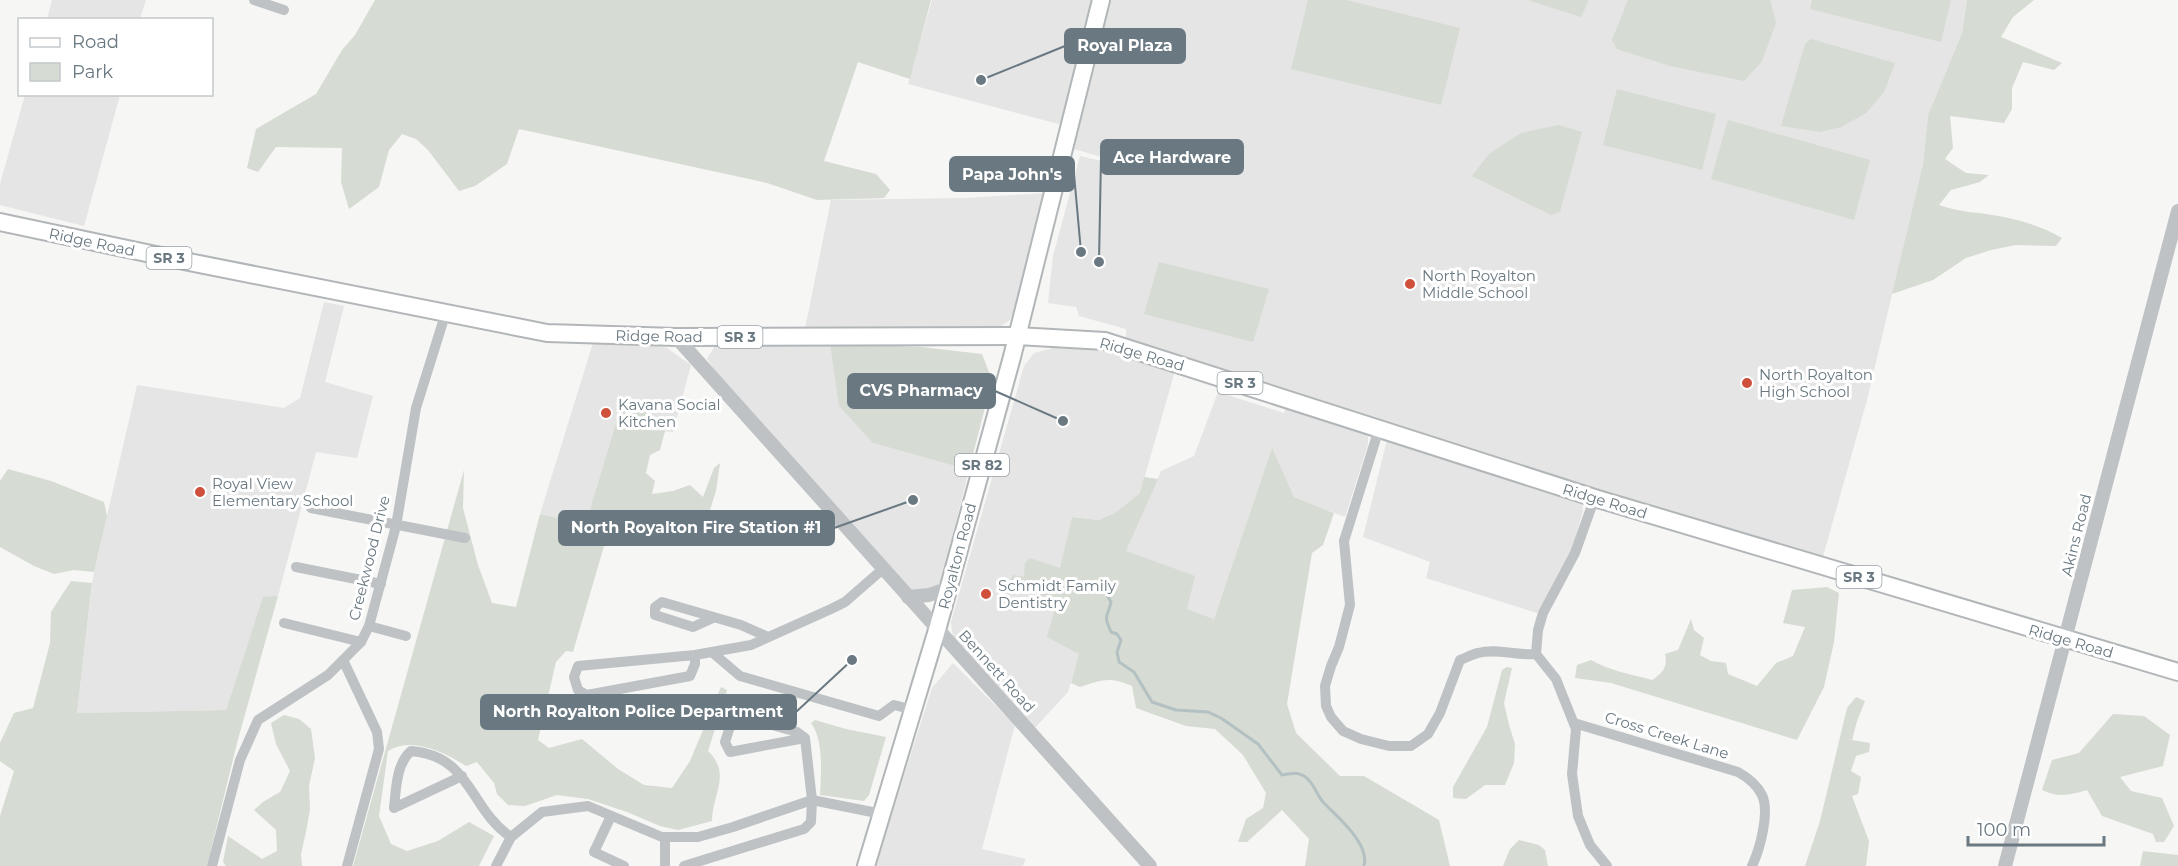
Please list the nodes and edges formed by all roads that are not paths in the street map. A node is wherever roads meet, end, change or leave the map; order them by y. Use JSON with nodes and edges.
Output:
{"nodes":[{"id":1,"x":254,"y":0,"type":"edge"},
{"id":2,"x":1101,"y":0,"type":"edge"},
{"id":3,"x":284,"y":10,"type":"dead end"},
{"id":4,"x":2178,"y":212,"type":"edge"},
{"id":5,"x":0,"y":222,"type":"edge"},
{"id":6,"x":447,"y":312,"type":"junction"},
{"id":7,"x":1017,"y":336,"type":"junction"},
{"id":8,"x":676,"y":337,"type":"junction"},
{"id":9,"x":1379,"y":429,"type":"junction"},
{"id":10,"x":1598,"y":499,"type":"junction"},
{"id":11,"x":311,"y":508,"type":"dead end"},
{"id":12,"x":396,"y":526,"type":"junction"},
{"id":13,"x":465,"y":538,"type":"dead end"},
{"id":14,"x":296,"y":567,"type":"dead end"},
{"id":15,"x":884,"y":568,"type":"junction"},
{"id":16,"x":381,"y":584,"type":"junction"},
{"id":17,"x":949,"y":588,"type":"junction"},
{"id":18,"x":908,"y":597,"type":"junction"},
{"id":19,"x":713,"y":618,"type":"junction"},
{"id":20,"x":284,"y":623,"type":"dead end"},
{"id":21,"x":369,"y":626,"type":"junction"},
{"id":22,"x":937,"y":630,"type":"junction"},
{"id":23,"x":406,"y":636,"type":"dead end"},
{"id":24,"x":768,"y":637,"type":"junction"},
{"id":25,"x":2066,"y":639,"type":"junction"},
{"id":26,"x":361,"y":642,"type":"junction"},
{"id":27,"x":713,"y":653,"type":"junction"},
{"id":28,"x":1536,"y":654,"type":"junction"},
{"id":29,"x":695,"y":655,"type":"junction"},
{"id":30,"x":344,"y":660,"type":"junction"},
{"id":31,"x":2178,"y":672,"type":"edge"},
{"id":32,"x":914,"y":710,"type":"junction"},
{"id":33,"x":1574,"y":723,"type":"junction"},
{"id":34,"x":805,"y":738,"type":"junction"},
{"id":35,"x":462,"y":776,"type":"junction"},
{"id":36,"x":812,"y":800,"type":"junction"},
{"id":37,"x":882,"y":814,"type":"junction"},
{"id":38,"x":611,"y":816,"type":"junction"},
{"id":39,"x":511,"y":837,"type":"junction"},
{"id":40,"x":665,"y":837,"type":"junction"},
{"id":41,"x":212,"y":866,"type":"edge"},
{"id":42,"x":347,"y":866,"type":"edge"},
{"id":43,"x":496,"y":866,"type":"edge"},
{"id":44,"x":624,"y":866,"type":"edge"},
{"id":45,"x":665,"y":866,"type":"edge"},
{"id":46,"x":684,"y":866,"type":"edge"},
{"id":47,"x":867,"y":866,"type":"edge"},
{"id":48,"x":1150,"y":866,"type":"edge"},
{"id":49,"x":1607,"y":866,"type":"edge"},
{"id":50,"x":1752,"y":866,"type":"edge"},
{"id":51,"x":2005,"y":866,"type":"edge"}],
"edges":[{"from":1,"to":3,"type":"street"},
{"from":2,"to":7,"type":"main road","name":"Royalton Road","number":"SR 82"},
{"from":4,"to":25,"type":"street","name":"Akins Road"},
{"from":5,"to":6,"type":"main road","name":"Ridge Road","number":"SR 3"},
{"from":6,"to":8,"type":"main road","name":"Ridge Road","number":"SR 3"},
{"from":6,"to":12,"type":"street","name":"Creekwood Drive"},
{"from":7,"to":8,"type":"main road","name":"Ridge Road","number":"SR 3"},
{"from":7,"to":9,"type":"main road","name":"Ridge Road","number":"SR 3"},
{"from":7,"to":17,"type":"main road","name":"Royalton Road","number":"SR 82"},
{"from":8,"to":15,"type":"street","name":"Bennett Road"},
{"from":9,"to":10,"type":"main road","name":"Ridge Road","number":"SR 3"},
{"from":9,"to":28,"type":"street"},
{"from":10,"to":25,"type":"main road","name":"Ridge Road","number":"SR 3"},
{"from":10,"to":28,"type":"street"},
{"from":11,"to":12,"type":"street"},
{"from":12,"to":13,"type":"street"},
{"from":12,"to":16,"type":"street","name":"Creekwood Drive"},
{"from":14,"to":16,"type":"street"},
{"from":15,"to":18,"type":"street","name":"Bennett Road"},
{"from":15,"to":24,"type":"street"},
{"from":16,"to":21,"type":"street","name":"Creekwood Drive"},
{"from":17,"to":18,"type":"street"},
{"from":17,"to":22,"type":"main road","name":"Royalton Road","number":"SR 82"},
{"from":18,"to":22,"type":"street","name":"Bennett Road"},
{"from":19,"to":19,"type":"street"},
{"from":19,"to":24,"type":"street"},
{"from":20,"to":26,"type":"street"},
{"from":21,"to":23,"type":"street"},
{"from":21,"to":26,"type":"street","name":"Creekwood Drive"},
{"from":22,"to":32,"type":"main road","name":"Royalton Road","number":"SR 82"},
{"from":22,"to":48,"type":"street","name":"Bennett Road"},
{"from":24,"to":27,"type":"street"},
{"from":25,"to":31,"type":"main road","name":"Ridge Road","number":"SR 3"},
{"from":25,"to":51,"type":"street","name":"Akins Road"},
{"from":26,"to":30,"type":"street","name":"Creekwood Drive"},
{"from":27,"to":29,"type":"street"},
{"from":27,"to":32,"type":"street"},
{"from":28,"to":33,"type":"street"},
{"from":29,"to":29,"type":"street"},
{"from":30,"to":41,"type":"street","name":"Creekwood Drive"},
{"from":30,"to":42,"type":"street"},
{"from":32,"to":37,"type":"main road","name":"Royalton Road","number":"SR 82"},
{"from":33,"to":49,"type":"street"},
{"from":33,"to":50,"type":"street","name":"Cross Creek Lane"},
{"from":34,"to":34,"type":"street"},
{"from":34,"to":36,"type":"street"},
{"from":35,"to":35,"type":"street"},
{"from":35,"to":39,"type":"street"},
{"from":36,"to":37,"type":"street"},
{"from":36,"to":40,"type":"street"},
{"from":36,"to":46,"type":"street"},
{"from":37,"to":47,"type":"main road","name":"Royalton Road","number":"SR 82"},
{"from":38,"to":39,"type":"street"},
{"from":38,"to":40,"type":"street"},
{"from":38,"to":44,"type":"street"},
{"from":39,"to":43,"type":"street"},
{"from":40,"to":45,"type":"street"}]}
